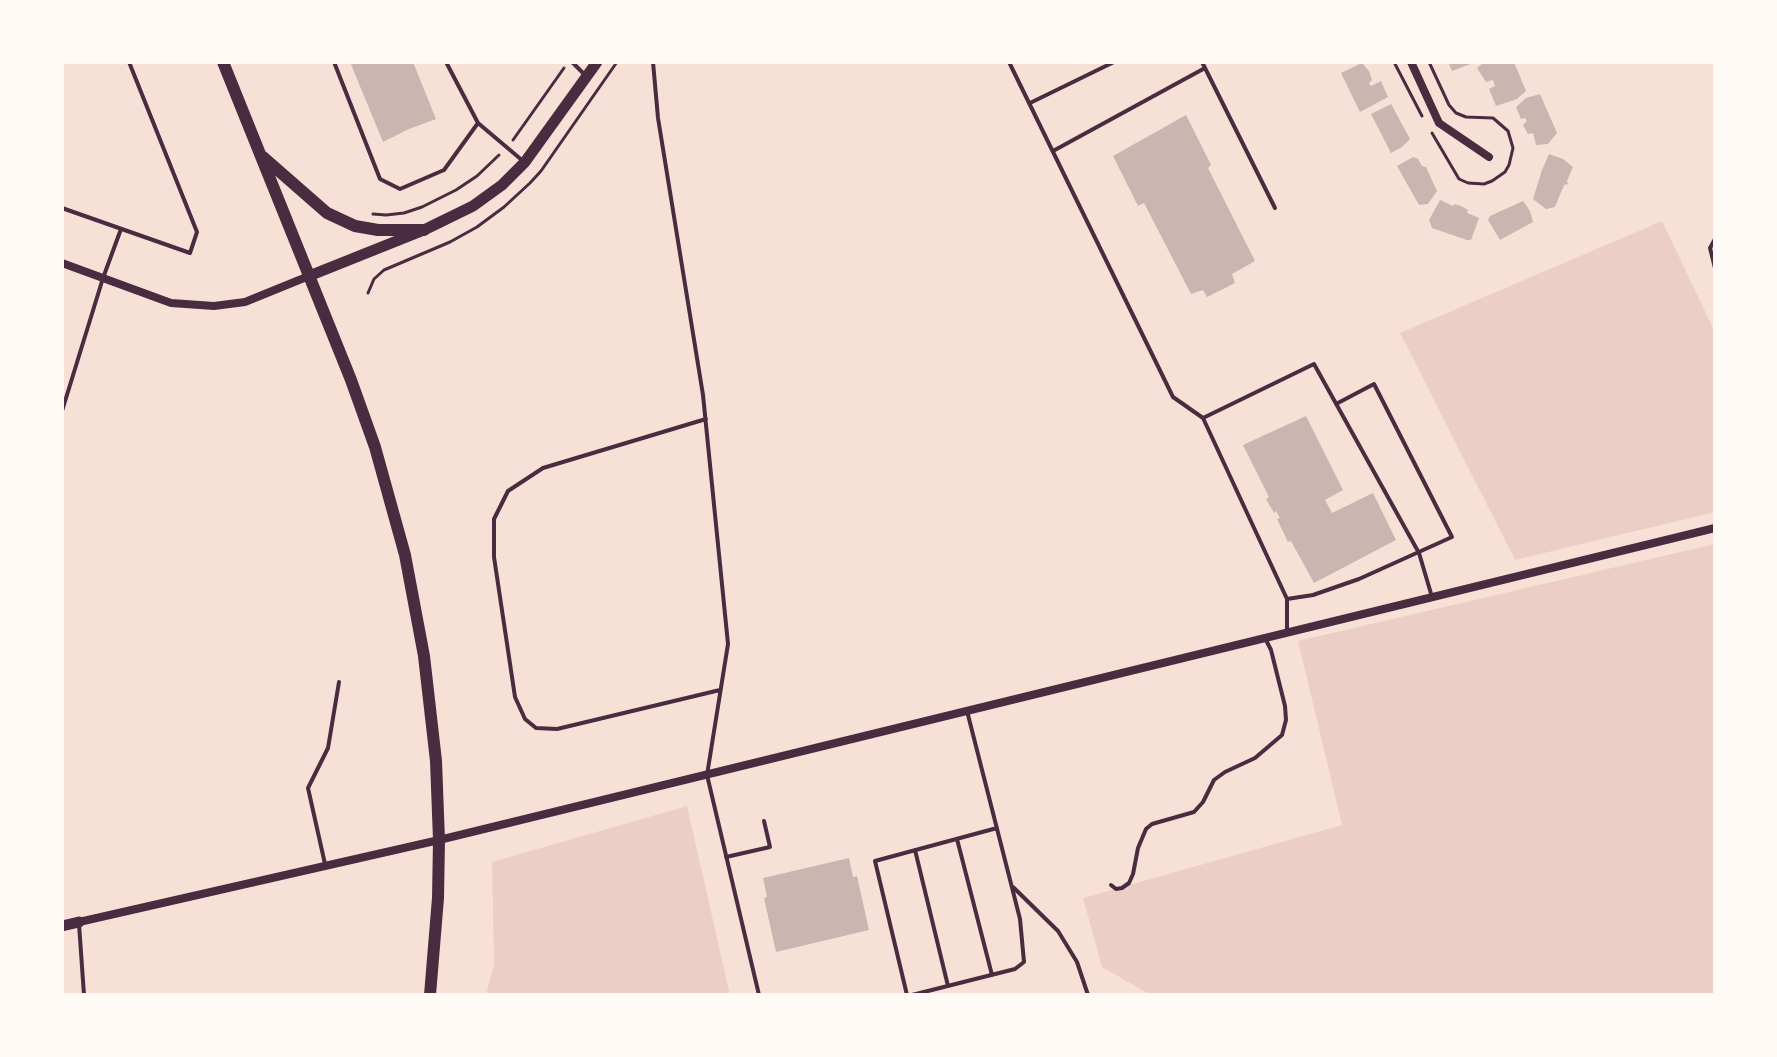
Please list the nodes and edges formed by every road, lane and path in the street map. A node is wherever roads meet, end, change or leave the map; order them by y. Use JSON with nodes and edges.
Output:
{"nodes":[{"id":1,"x":129,"y":62,"type":"edge"},
{"id":2,"x":223,"y":62,"type":"edge"},
{"id":3,"x":334,"y":62,"type":"edge"},
{"id":4,"x":446,"y":62,"type":"edge"},
{"id":5,"x":570,"y":62,"type":"edge"},
{"id":6,"x":597,"y":62,"type":"edge"},
{"id":7,"x":653,"y":62,"type":"edge"},
{"id":8,"x":1009,"y":62,"type":"edge"},
{"id":9,"x":1114,"y":62,"type":"edge"},
{"id":10,"x":1202,"y":62,"type":"edge"},
{"id":11,"x":1411,"y":62,"type":"edge"},
{"id":12,"x":1205,"y":68,"type":"junction"},
{"id":13,"x":587,"y":77,"type":"junction"},
{"id":14,"x":1030,"y":103,"type":"junction"},
{"id":15,"x":478,"y":123,"type":"junction"},
{"id":16,"x":507,"y":147,"type":"junction"},
{"id":17,"x":1053,"y":151,"type":"junction"},
{"id":18,"x":260,"y":155,"type":"junction"},
{"id":19,"x":1489,"y":157,"type":"dead end"},
{"id":20,"x":525,"y":162,"type":"junction"},
{"id":21,"x":62,"y":208,"type":"edge"},
{"id":22,"x":1275,"y":208,"type":"dead end"},
{"id":23,"x":370,"y":214,"type":"dead end"},
{"id":24,"x":121,"y":229,"type":"junction"},
{"id":25,"x":424,"y":230,"type":"junction"},
{"id":26,"x":1715,"y":239,"type":"edge"},
{"id":27,"x":62,"y":263,"type":"edge"},
{"id":28,"x":1715,"y":268,"type":"edge"},
{"id":29,"x":309,"y":276,"type":"junction"},
{"id":30,"x":103,"y":278,"type":"junction"},
{"id":31,"x":1336,"y":404,"type":"junction"},
{"id":32,"x":62,"y":411,"type":"edge"},
{"id":33,"x":1203,"y":418,"type":"junction"},
{"id":34,"x":706,"y":419,"type":"junction"},
{"id":35,"x":1715,"y":528,"type":"edge"},
{"id":36,"x":1419,"y":553,"type":"junction"},
{"id":37,"x":1432,"y":597,"type":"junction"},
{"id":38,"x":1287,"y":599,"type":"junction"},
{"id":39,"x":1287,"y":632,"type":"junction"},
{"id":40,"x":1265,"y":638,"type":"junction"},
{"id":41,"x":339,"y":682,"type":"dead end"},
{"id":42,"x":720,"y":690,"type":"junction"},
{"id":43,"x":967,"y":711,"type":"junction"},
{"id":44,"x":707,"y":775,"type":"junction"},
{"id":45,"x":764,"y":821,"type":"dead end"},
{"id":46,"x":997,"y":828,"type":"junction"},
{"id":47,"x":957,"y":839,"type":"junction"},
{"id":48,"x":439,"y":840,"type":"junction"},
{"id":49,"x":915,"y":850,"type":"junction"},
{"id":50,"x":726,"y":857,"type":"junction"},
{"id":51,"x":325,"y":866,"type":"junction"},
{"id":52,"x":1012,"y":885,"type":"junction"},
{"id":53,"x":1111,"y":885,"type":"dead end"},
{"id":54,"x":79,"y":922,"type":"junction"},
{"id":55,"x":62,"y":926,"type":"edge"},
{"id":56,"x":992,"y":975,"type":"junction"},
{"id":57,"x":948,"y":986,"type":"junction"},
{"id":58,"x":84,"y":995,"type":"edge"},
{"id":59,"x":430,"y":995,"type":"edge"},
{"id":60,"x":759,"y":995,"type":"edge"},
{"id":61,"x":910,"y":995,"type":"edge"},
{"id":62,"x":1088,"y":995,"type":"edge"}],
"edges":[{"from":1,"to":24,"type":"lane"},
{"from":2,"to":18,"type":"main road"},
{"from":3,"to":15,"type":"lane"},
{"from":4,"to":15,"type":"lane"},
{"from":5,"to":13,"type":"lane"},
{"from":5,"to":16,"type":"path"},
{"from":6,"to":13,"type":"street"},
{"from":7,"to":34,"type":"lane"},
{"from":8,"to":14,"type":"lane"},
{"from":9,"to":14,"type":"lane"},
{"from":10,"to":12,"type":"lane"},
{"from":11,"to":19,"type":"street"},
{"from":12,"to":17,"type":"lane"},
{"from":12,"to":22,"type":"lane"},
{"from":13,"to":20,"type":"street"},
{"from":14,"to":17,"type":"lane"},
{"from":15,"to":16,"type":"lane"},
{"from":16,"to":20,"type":"lane"},
{"from":16,"to":23,"type":"path"},
{"from":17,"to":33,"type":"lane"},
{"from":18,"to":25,"type":"main road"},
{"from":18,"to":29,"type":"main road"},
{"from":20,"to":25,"type":"street"},
{"from":21,"to":24,"type":"lane"},
{"from":24,"to":30,"type":"lane"},
{"from":25,"to":29,"type":"street"},
{"from":26,"to":28,"type":"lane"},
{"from":27,"to":30,"type":"street"},
{"from":29,"to":30,"type":"street"},
{"from":29,"to":48,"type":"main road"},
{"from":30,"to":32,"type":"lane"},
{"from":31,"to":33,"type":"lane"},
{"from":31,"to":36,"type":"lane"},
{"from":31,"to":36,"type":"lane"},
{"from":33,"to":38,"type":"lane"},
{"from":34,"to":42,"type":"lane"},
{"from":34,"to":42,"type":"lane"},
{"from":35,"to":37,"type":"street"},
{"from":36,"to":37,"type":"lane"},
{"from":36,"to":38,"type":"lane"},
{"from":37,"to":39,"type":"street"},
{"from":38,"to":39,"type":"lane"},
{"from":39,"to":40,"type":"street"},
{"from":40,"to":43,"type":"street"},
{"from":40,"to":53,"type":"lane"},
{"from":41,"to":51,"type":"lane"},
{"from":42,"to":44,"type":"lane"},
{"from":43,"to":44,"type":"street"},
{"from":43,"to":46,"type":"lane"},
{"from":44,"to":48,"type":"street"},
{"from":44,"to":50,"type":"lane"},
{"from":45,"to":50,"type":"lane"},
{"from":46,"to":47,"type":"lane"},
{"from":46,"to":52,"type":"lane"},
{"from":47,"to":49,"type":"lane"},
{"from":47,"to":56,"type":"lane"},
{"from":48,"to":51,"type":"street"},
{"from":48,"to":59,"type":"main road"},
{"from":49,"to":57,"type":"lane"},
{"from":49,"to":61,"type":"lane"},
{"from":50,"to":60,"type":"lane"},
{"from":51,"to":54,"type":"street"},
{"from":52,"to":56,"type":"lane"},
{"from":52,"to":62,"type":"lane"},
{"from":54,"to":55,"type":"street"},
{"from":54,"to":58,"type":"lane"},
{"from":56,"to":57,"type":"lane"},
{"from":57,"to":61,"type":"lane"}]}
